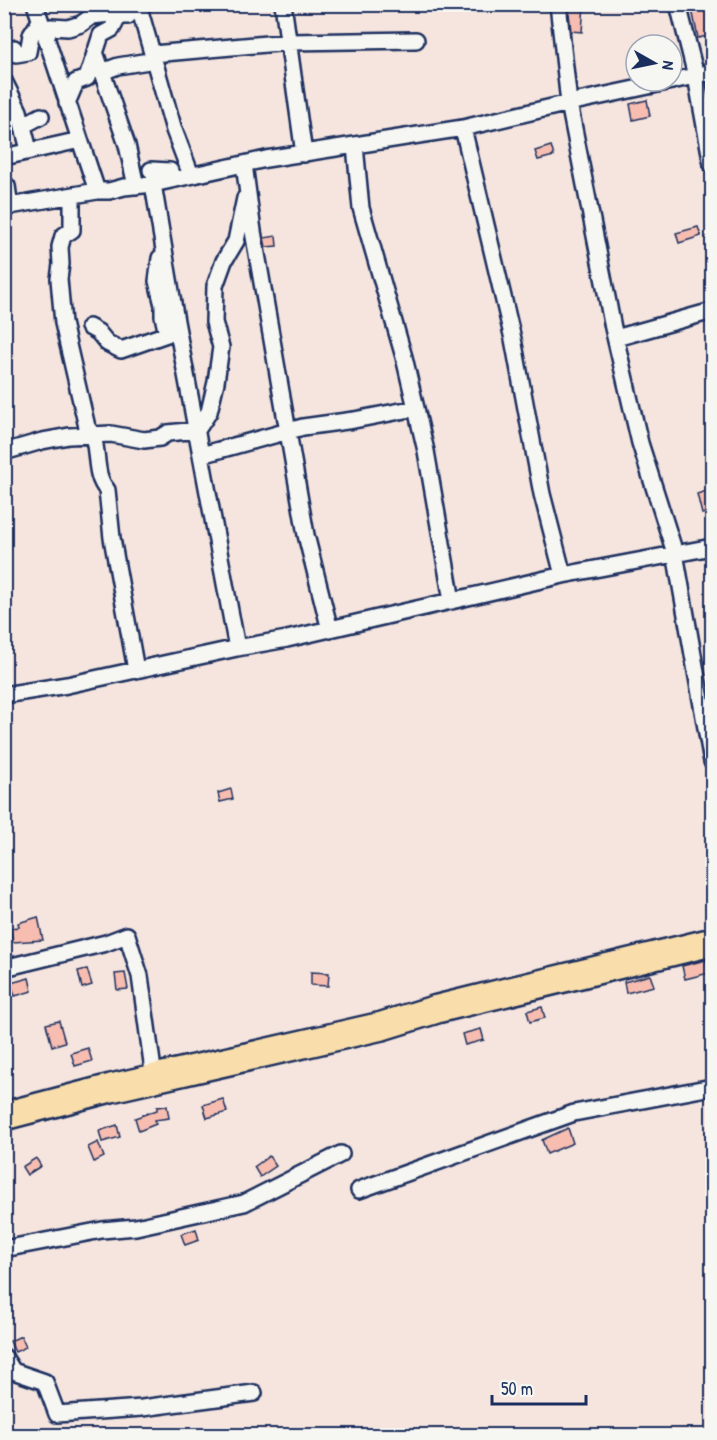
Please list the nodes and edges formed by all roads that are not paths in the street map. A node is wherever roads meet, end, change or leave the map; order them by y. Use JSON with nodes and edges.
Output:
{"nodes":[{"id":1,"x":138,"y":4,"type":"edge"},
{"id":2,"x":283,"y":4,"type":"edge"},
{"id":3,"x":558,"y":4,"type":"edge"},
{"id":4,"x":678,"y":4,"type":"edge"},
{"id":5,"x":124,"y":9,"type":"edge"},
{"id":6,"x":35,"y":13,"type":"edge"},
{"id":7,"x":145,"y":32,"type":"junction"},
{"id":8,"x":46,"y":38,"type":"junction"},
{"id":9,"x":416,"y":40,"type":"dead end"},
{"id":10,"x":289,"y":42,"type":"junction"},
{"id":11,"x":4,"y":52,"type":"edge"},
{"id":12,"x":95,"y":52,"type":"junction"},
{"id":13,"x":153,"y":54,"type":"junction"},
{"id":14,"x":102,"y":72,"type":"junction"},
{"id":15,"x":712,"y":72,"type":"edge"},
{"id":16,"x":696,"y":76,"type":"junction"},
{"id":17,"x":684,"y":78,"type":"edge"},
{"id":18,"x":5,"y":86,"type":"edge"},
{"id":19,"x":624,"y":91,"type":"edge"},
{"id":20,"x":67,"y":103,"type":"junction"},
{"id":21,"x":569,"y":103,"type":"junction"},
{"id":22,"x":41,"y":116,"type":"dead end"},
{"id":23,"x":24,"y":124,"type":"junction"},
{"id":24,"x":463,"y":128,"type":"junction"},
{"id":25,"x":80,"y":140,"type":"junction"},
{"id":26,"x":354,"y":146,"type":"junction"},
{"id":27,"x":29,"y":150,"type":"junction"},
{"id":28,"x":304,"y":154,"type":"junction"},
{"id":29,"x":4,"y":157,"type":"edge"},
{"id":30,"x":244,"y":164,"type":"junction"},
{"id":31,"x":712,"y":165,"type":"edge"},
{"id":32,"x":191,"y":175,"type":"junction"},
{"id":33,"x":153,"y":185,"type":"junction"},
{"id":34,"x":7,"y":186,"type":"dead end"},
{"id":35,"x":136,"y":186,"type":"junction"},
{"id":36,"x":247,"y":188,"type":"junction"},
{"id":37,"x":96,"y":190,"type":"junction"},
{"id":38,"x":72,"y":195,"type":"junction"},
{"id":39,"x":7,"y":207,"type":"edge"},
{"id":40,"x":712,"y":311,"type":"edge"},
{"id":41,"x":89,"y":327,"type":"dead end"},
{"id":42,"x":616,"y":338,"type":"junction"},
{"id":43,"x":416,"y":408,"type":"junction"},
{"id":44,"x":197,"y":430,"type":"junction"},
{"id":45,"x":287,"y":432,"type":"junction"},
{"id":46,"x":93,"y":433,"type":"junction"},
{"id":47,"x":4,"y":452,"type":"edge"},
{"id":48,"x":201,"y":456,"type":"junction"},
{"id":49,"x":712,"y":546,"type":"edge"},
{"id":50,"x":675,"y":553,"type":"junction"},
{"id":51,"x":563,"y":575,"type":"junction"},
{"id":52,"x":452,"y":602,"type":"junction"},
{"id":53,"x":330,"y":630,"type":"junction"},
{"id":54,"x":237,"y":648,"type":"junction"},
{"id":55,"x":136,"y":670,"type":"junction"},
{"id":56,"x":4,"y":695,"type":"edge"},
{"id":57,"x":712,"y":762,"type":"edge"},
{"id":58,"x":712,"y":942,"type":"edge"},
{"id":59,"x":4,"y":968,"type":"edge"},
{"id":60,"x":154,"y":1077,"type":"junction"},
{"id":61,"x":712,"y":1087,"type":"edge"},
{"id":62,"x":4,"y":1116,"type":"edge"},
{"id":63,"x":341,"y":1154,"type":"dead end"},
{"id":64,"x":359,"y":1190,"type":"dead end"},
{"id":65,"x":4,"y":1249,"type":"edge"},
{"id":66,"x":4,"y":1357,"type":"edge"},
{"id":67,"x":254,"y":1393,"type":"dead end"}],
"edges":[{"from":1,"to":7,"type":"street"},
{"from":2,"to":10,"type":"street"},
{"from":3,"to":21,"type":"street"},
{"from":4,"to":16,"type":"street"},
{"from":5,"to":7,"type":"street"},
{"from":5,"to":8,"type":"street"},
{"from":5,"to":12,"type":"street"},
{"from":6,"to":8,"type":"street"},
{"from":6,"to":11,"type":"street"},
{"from":7,"to":13,"type":"street"},
{"from":8,"to":20,"type":"street"},
{"from":9,"to":10,"type":"street"},
{"from":10,"to":13,"type":"street"},
{"from":10,"to":28,"type":"street"},
{"from":12,"to":14,"type":"street"},
{"from":12,"to":20,"type":"street"},
{"from":13,"to":14,"type":"street"},
{"from":13,"to":32,"type":"street"},
{"from":14,"to":35,"type":"street"},
{"from":15,"to":16,"type":"street"},
{"from":16,"to":17,"type":"street"},
{"from":16,"to":31,"type":"street"},
{"from":18,"to":23,"type":"street"},
{"from":19,"to":21,"type":"street"},
{"from":20,"to":25,"type":"street"},
{"from":21,"to":24,"type":"street"},
{"from":21,"to":42,"type":"street"},
{"from":22,"to":23,"type":"street"},
{"from":23,"to":27,"type":"street"},
{"from":24,"to":26,"type":"street"},
{"from":24,"to":51,"type":"street"},
{"from":25,"to":27,"type":"street"},
{"from":25,"to":37,"type":"street"},
{"from":26,"to":28,"type":"street"},
{"from":26,"to":43,"type":"street"},
{"from":27,"to":29,"type":"street"},
{"from":28,"to":30,"type":"street"},
{"from":30,"to":32,"type":"street"},
{"from":30,"to":36,"type":"street"},
{"from":32,"to":33,"type":"street"},
{"from":33,"to":35,"type":"street"},
{"from":33,"to":41,"type":"street"},
{"from":33,"to":44,"type":"street"},
{"from":34,"to":39,"type":"street"},
{"from":35,"to":37,"type":"street"},
{"from":36,"to":44,"type":"street"},
{"from":36,"to":45,"type":"street"},
{"from":37,"to":38,"type":"street"},
{"from":38,"to":39,"type":"street"},
{"from":38,"to":46,"type":"street"},
{"from":40,"to":42,"type":"street"},
{"from":42,"to":50,"type":"street"},
{"from":43,"to":45,"type":"street"},
{"from":43,"to":52,"type":"street"},
{"from":44,"to":46,"type":"street"},
{"from":44,"to":48,"type":"street"},
{"from":45,"to":48,"type":"street"},
{"from":45,"to":53,"type":"street"},
{"from":46,"to":47,"type":"street"},
{"from":46,"to":55,"type":"street"},
{"from":48,"to":54,"type":"street"},
{"from":49,"to":50,"type":"street"},
{"from":50,"to":51,"type":"street"},
{"from":50,"to":57,"type":"street"},
{"from":51,"to":52,"type":"street"},
{"from":52,"to":53,"type":"street"},
{"from":53,"to":54,"type":"street"},
{"from":54,"to":55,"type":"street"},
{"from":55,"to":56,"type":"street"},
{"from":58,"to":60,"type":"highway"},
{"from":59,"to":60,"type":"street"},
{"from":60,"to":62,"type":"highway"},
{"from":61,"to":64,"type":"street"},
{"from":63,"to":65,"type":"street"},
{"from":66,"to":67,"type":"street"}]}
